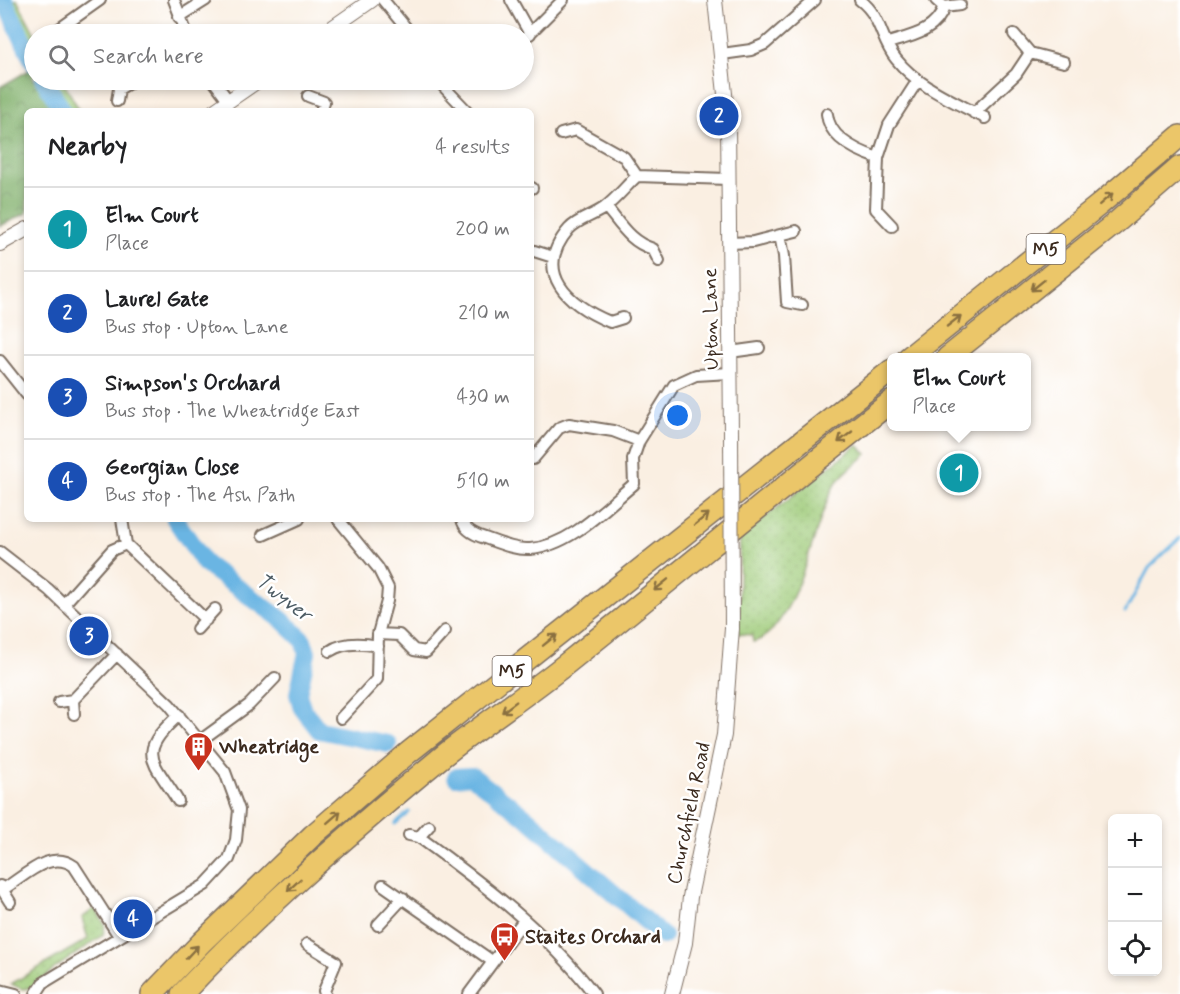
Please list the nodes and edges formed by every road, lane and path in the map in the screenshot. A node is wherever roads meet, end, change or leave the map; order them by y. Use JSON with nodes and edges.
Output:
{"nodes":[{"id":1,"x":100,"y":0,"type":"edge"},
{"id":2,"x":174,"y":0,"type":"edge"},
{"id":3,"x":206,"y":0,"type":"edge"},
{"id":4,"x":372,"y":0,"type":"edge"},
{"id":5,"x":383,"y":0,"type":"edge"},
{"id":6,"x":511,"y":0,"type":"edge"},
{"id":7,"x":563,"y":0,"type":"edge"},
{"id":8,"x":715,"y":0,"type":"edge"},
{"id":9,"x":815,"y":0,"type":"edge"},
{"id":10,"x":860,"y":0,"type":"edge"},
{"id":11,"x":940,"y":4,"type":"edge"},
{"id":12,"x":960,"y":5,"type":"dead end"},
{"id":13,"x":179,"y":16,"type":"junction"},
{"id":14,"x":73,"y":24,"type":"edge"},
{"id":15,"x":183,"y":24,"type":"edge"},
{"id":16,"x":337,"y":24,"type":"edge"},
{"id":17,"x":403,"y":24,"type":"edge"},
{"id":18,"x":522,"y":24,"type":"edge"},
{"id":19,"x":534,"y":29,"type":"edge"},
{"id":20,"x":1014,"y":34,"type":"dead end"},
{"id":21,"x":888,"y":43,"type":"junction"},
{"id":22,"x":1030,"y":53,"type":"junction"},
{"id":23,"x":722,"y":54,"type":"junction"},
{"id":24,"x":1064,"y":62,"type":"dead end"},
{"id":25,"x":918,"y":81,"type":"junction"},
{"id":26,"x":119,"y":90,"type":"edge"},
{"id":27,"x":221,"y":90,"type":"edge"},
{"id":28,"x":244,"y":90,"type":"edge"},
{"id":29,"x":447,"y":90,"type":"edge"},
{"id":30,"x":308,"y":96,"type":"dead end"},
{"id":31,"x":229,"y":100,"type":"junction"},
{"id":32,"x":117,"y":101,"type":"dead end"},
{"id":33,"x":218,"y":108,"type":"edge"},
{"id":34,"x":318,"y":108,"type":"edge"},
{"id":35,"x":464,"y":108,"type":"edge"},
{"id":36,"x":974,"y":112,"type":"junction"},
{"id":37,"x":827,"y":114,"type":"dead end"},
{"id":38,"x":985,"y":118,"type":"dead end"},
{"id":39,"x":561,"y":134,"type":"dead end"},
{"id":40,"x":1180,"y":136,"type":"edge"},
{"id":41,"x":878,"y":158,"type":"junction"},
{"id":42,"x":1180,"y":167,"type":"edge"},
{"id":43,"x":637,"y":176,"type":"junction"},
{"id":44,"x":728,"y":179,"type":"junction"},
{"id":45,"x":606,"y":207,"type":"junction"},
{"id":46,"x":892,"y":226,"type":"dead end"},
{"id":47,"x":24,"y":231,"type":"edge"},
{"id":48,"x":796,"y":231,"type":"dead end"},
{"id":49,"x":780,"y":235,"type":"junction"},
{"id":50,"x":729,"y":243,"type":"junction"},
{"id":51,"x":0,"y":244,"type":"edge"},
{"id":52,"x":534,"y":250,"type":"edge"},
{"id":53,"x":554,"y":257,"type":"junction"},
{"id":54,"x":659,"y":261,"type":"dead end"},
{"id":55,"x":802,"y":305,"type":"dead end"},
{"id":56,"x":623,"y":318,"type":"dead end"},
{"id":57,"x":759,"y":348,"type":"dead end"},
{"id":58,"x":730,"y":352,"type":"junction"},
{"id":59,"x":913,"y":353,"type":"edge"},
{"id":60,"x":952,"y":353,"type":"edge"},
{"id":61,"x":0,"y":361,"type":"edge"},
{"id":62,"x":730,"y":373,"type":"junction"},
{"id":63,"x":887,"y":373,"type":"edge"},
{"id":64,"x":24,"y":391,"type":"edge"},
{"id":65,"x":887,"y":404,"type":"edge"},
{"id":66,"x":639,"y":441,"type":"junction"},
{"id":67,"x":535,"y":460,"type":"edge"},
{"id":68,"x":122,"y":522,"type":"edge"},
{"id":69,"x":293,"y":522,"type":"edge"},
{"id":70,"x":340,"y":522,"type":"edge"},
{"id":71,"x":463,"y":522,"type":"edge"},
{"id":72,"x":271,"y":534,"type":"dead end"},
{"id":73,"x":126,"y":544,"type":"junction"},
{"id":74,"x":0,"y":552,"type":"edge"},
{"id":75,"x":64,"y":604,"type":"junction"},
{"id":76,"x":215,"y":609,"type":"dead end"},
{"id":77,"x":206,"y":620,"type":"junction"},
{"id":78,"x":197,"y":629,"type":"dead end"},
{"id":79,"x":444,"y":631,"type":"dead end"},
{"id":80,"x":732,"y":633,"type":"joint"},
{"id":81,"x":378,"y":634,"type":"junction"},
{"id":82,"x":378,"y":646,"type":"junction"},
{"id":83,"x":330,"y":651,"type":"dead end"},
{"id":84,"x":117,"y":654,"type":"junction"},
{"id":85,"x":275,"y":678,"type":"dead end"},
{"id":86,"x":73,"y":700,"type":"junction"},
{"id":87,"x":59,"y":702,"type":"dead end"},
{"id":88,"x":74,"y":714,"type":"dead end"},
{"id":89,"x":178,"y":716,"type":"junction"},
{"id":90,"x":341,"y":718,"type":"dead end"},
{"id":91,"x":201,"y":740,"type":"junction"},
{"id":92,"x":181,"y":783,"type":"dead end"},
{"id":93,"x":171,"y":788,"type":"junction"},
{"id":94,"x":178,"y":801,"type":"dead end"},
{"id":95,"x":429,"y":826,"type":"dead end"},
{"id":96,"x":383,"y":885,"type":"dead end"},
{"id":97,"x":1,"y":888,"type":"edge"},
{"id":98,"x":403,"y":898,"type":"junction"},
{"id":99,"x":10,"y":902,"type":"dead end"},
{"id":100,"x":524,"y":920,"type":"junction"},
{"id":101,"x":378,"y":925,"type":"dead end"},
{"id":102,"x":119,"y":936,"type":"junction"},
{"id":103,"x":307,"y":944,"type":"dead end"},
{"id":104,"x":492,"y":961,"type":"junction"},
{"id":105,"x":0,"y":990,"type":"edge"},
{"id":106,"x":16,"y":994,"type":"edge"},
{"id":107,"x":36,"y":994,"type":"edge"},
{"id":108,"x":152,"y":994,"type":"edge"},
{"id":109,"x":182,"y":994,"type":"edge"},
{"id":110,"x":325,"y":994,"type":"edge"},
{"id":111,"x":469,"y":994,"type":"edge"},
{"id":112,"x":594,"y":994,"type":"edge"},
{"id":113,"x":672,"y":994,"type":"edge"}],
"edges":[{"from":1,"to":14,"type":"street"},
{"from":2,"to":13,"type":"street"},
{"from":3,"to":13,"type":"street"},
{"from":4,"to":16,"type":"street"},
{"from":5,"to":17,"type":"street"},
{"from":6,"to":18,"type":"street"},
{"from":7,"to":19,"type":"street"},
{"from":8,"to":23,"type":"street","name":"Upton Lane"},
{"from":9,"to":23,"type":"street"},
{"from":10,"to":21,"type":"street"},
{"from":11,"to":12,"type":"street"},
{"from":11,"to":21,"type":"street"},
{"from":13,"to":15,"type":"street"},
{"from":20,"to":22,"type":"street"},
{"from":21,"to":25,"type":"street"},
{"from":22,"to":24,"type":"street"},
{"from":22,"to":36,"type":"street"},
{"from":23,"to":44,"type":"street","name":"Upton Lane"},
{"from":25,"to":36,"type":"street"},
{"from":25,"to":41,"type":"street"},
{"from":26,"to":32,"type":"street"},
{"from":27,"to":31,"type":"street"},
{"from":28,"to":31,"type":"street"},
{"from":29,"to":35,"type":"street"},
{"from":30,"to":34,"type":"street"},
{"from":31,"to":33,"type":"street"},
{"from":36,"to":38,"type":"street"},
{"from":37,"to":41,"type":"street"},
{"from":39,"to":43,"type":"street"},
{"from":59,"to":40,"type":"highway","number":"M5","one_way":true},
{"from":41,"to":46,"type":"street"},
{"from":42,"to":60,"type":"highway","number":"M5","one_way":true},
{"from":43,"to":44,"type":"street"},
{"from":43,"to":45,"type":"street"},
{"from":44,"to":50,"type":"street","name":"Upton Lane"},
{"from":45,"to":53,"type":"street"},
{"from":45,"to":54,"type":"street"},
{"from":47,"to":51,"type":"street"},
{"from":48,"to":49,"type":"street"},
{"from":49,"to":50,"type":"street"},
{"from":49,"to":55,"type":"street"},
{"from":50,"to":58,"type":"street","name":"Upton Lane"},
{"from":52,"to":53,"type":"street"},
{"from":53,"to":56,"type":"street"},
{"from":57,"to":58,"type":"street"},
{"from":58,"to":62,"type":"street","name":"Upton Lane"},
{"from":61,"to":64,"type":"street"},
{"from":62,"to":66,"type":"street"},
{"from":62,"to":80,"type":"street","name":"Upton Lane","bridge":true},
{"from":108,"to":63,"type":"highway","number":"M5","one_way":true},
{"from":65,"to":109,"type":"highway","number":"M5","one_way":true},
{"from":66,"to":67,"type":"street"},
{"from":66,"to":71,"type":"street"},
{"from":68,"to":73,"type":"street"},
{"from":69,"to":72,"type":"street"},
{"from":70,"to":81,"type":"street"},
{"from":73,"to":75,"type":"street"},
{"from":73,"to":77,"type":"street"},
{"from":74,"to":75,"type":"street"},
{"from":75,"to":84,"type":"street"},
{"from":76,"to":77,"type":"street"},
{"from":77,"to":78,"type":"street"},
{"from":79,"to":81,"type":"street"},
{"from":80,"to":113,"type":"street","name":"Churchfield Road"},
{"from":81,"to":82,"type":"street"},
{"from":82,"to":83,"type":"street"},
{"from":82,"to":90,"type":"street"},
{"from":84,"to":86,"type":"street"},
{"from":84,"to":89,"type":"street"},
{"from":85,"to":91,"type":"street"},
{"from":86,"to":87,"type":"street"},
{"from":86,"to":88,"type":"street"},
{"from":89,"to":91,"type":"street"},
{"from":89,"to":93,"type":"street"},
{"from":91,"to":102,"type":"street"},
{"from":92,"to":93,"type":"street"},
{"from":93,"to":94,"type":"street"},
{"from":95,"to":100,"type":"street"},
{"from":96,"to":98,"type":"street"},
{"from":97,"to":99,"type":"street"},
{"from":97,"to":102,"type":"street"},
{"from":98,"to":101,"type":"street"},
{"from":98,"to":104,"type":"street"},
{"from":100,"to":104,"type":"street"},
{"from":100,"to":112,"type":"street"},
{"from":102,"to":107,"type":"street"},
{"from":103,"to":110,"type":"street"},
{"from":104,"to":111,"type":"street"},
{"from":105,"to":106,"type":"street"}]}
